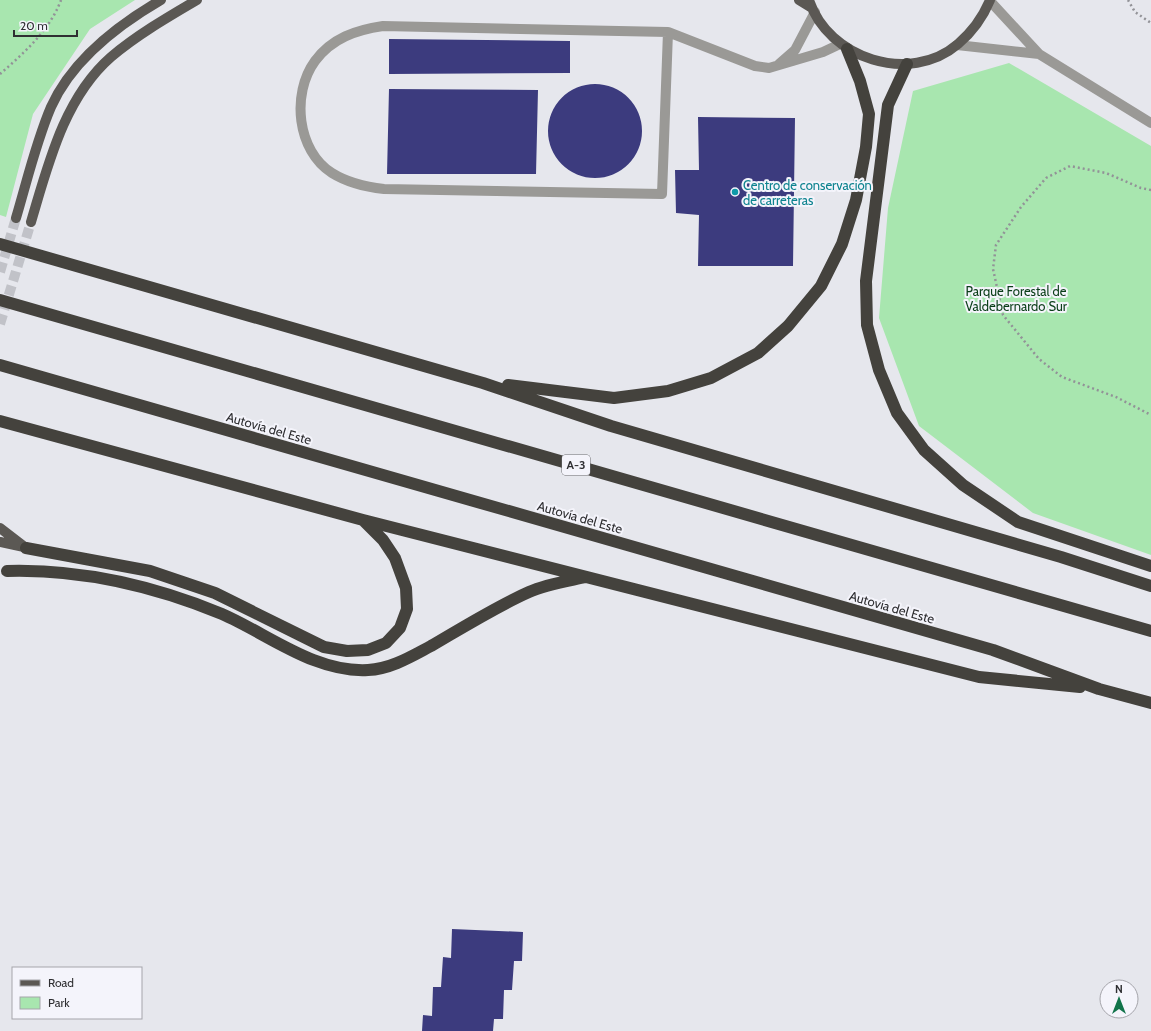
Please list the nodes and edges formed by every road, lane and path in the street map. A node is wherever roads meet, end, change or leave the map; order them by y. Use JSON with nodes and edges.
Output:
{"nodes":[{"id":1,"x":61,"y":0,"type":"edge"},
{"id":2,"x":161,"y":0,"type":"edge"},
{"id":3,"x":197,"y":0,"type":"edge"},
{"id":4,"x":799,"y":0,"type":"edge"},
{"id":5,"x":1128,"y":0,"type":"edge"},
{"id":6,"x":990,"y":1,"type":"edge"},
{"id":7,"x":812,"y":7,"type":"edge"},
{"id":8,"x":1151,"y":23,"type":"edge"},
{"id":9,"x":668,"y":32,"type":"junction"},
{"id":10,"x":957,"y":45,"type":"junction"},
{"id":11,"x":843,"y":46,"type":"junction"},
{"id":12,"x":1039,"y":54,"type":"junction"},
{"id":13,"x":907,"y":64,"type":"junction"},
{"id":14,"x":777,"y":66,"type":"junction"},
{"id":15,"x":0,"y":74,"type":"edge"},
{"id":16,"x":1151,"y":123,"type":"edge"},
{"id":17,"x":1151,"y":190,"type":"edge"},
{"id":18,"x":16,"y":218,"type":"tunnel mouth"},
{"id":19,"x":31,"y":222,"type":"tunnel mouth"},
{"id":20,"x":0,"y":244,"type":"edge"},
{"id":21,"x":0,"y":300,"type":"edge"},
{"id":22,"x":0,"y":365,"type":"edge"},
{"id":23,"x":484,"y":382,"type":"junction"},
{"id":24,"x":1151,"y":415,"type":"edge"},
{"id":25,"x":0,"y":421,"type":"edge"},
{"id":26,"x":363,"y":520,"type":"junction"},
{"id":27,"x":0,"y":528,"type":"edge"},
{"id":28,"x":0,"y":542,"type":"edge"},
{"id":29,"x":26,"y":548,"type":"junction"},
{"id":30,"x":1151,"y":566,"type":"edge"},
{"id":31,"x":2,"y":571,"type":"edge"},
{"id":32,"x":588,"y":576,"type":"junction"},
{"id":33,"x":1151,"y":586,"type":"edge"},
{"id":34,"x":1151,"y":631,"type":"edge"},
{"id":35,"x":1099,"y":689,"type":"junction"},
{"id":36,"x":1151,"y":703,"type":"edge"}],
"edges":[{"from":1,"to":15,"type":"path"},
{"from":2,"to":18,"type":"main road"},
{"from":3,"to":19,"type":"main road"},
{"from":4,"to":7,"type":"main road"},
{"from":5,"to":8,"type":"path"},
{"from":6,"to":10,"type":"main road"},
{"from":6,"to":12,"type":"street"},
{"from":7,"to":11,"type":"main road"},
{"from":7,"to":14,"type":"street"},
{"from":9,"to":9,"type":"street"},
{"from":9,"to":14,"type":"street"},
{"from":10,"to":12,"type":"street"},
{"from":10,"to":13,"type":"main road"},
{"from":11,"to":13,"type":"main road"},
{"from":11,"to":14,"type":"street"},
{"from":11,"to":23,"type":"highway"},
{"from":12,"to":16,"type":"street"},
{"from":13,"to":30,"type":"highway"},
{"from":17,"to":24,"type":"path"},
{"from":20,"to":23,"type":"highway"},
{"from":21,"to":34,"type":"highway","number":"A-3"},
{"from":22,"to":35,"type":"highway","name":"Autovía del Este"},
{"from":23,"to":33,"type":"highway"},
{"from":25,"to":26,"type":"highway"},
{"from":26,"to":29,"type":"highway"},
{"from":26,"to":32,"type":"highway"},
{"from":27,"to":29,"type":"main road"},
{"from":28,"to":29,"type":"main road"},
{"from":31,"to":32,"type":"highway"},
{"from":32,"to":35,"type":"highway"},
{"from":35,"to":36,"type":"highway","name":"Autovía del Este"}]}
